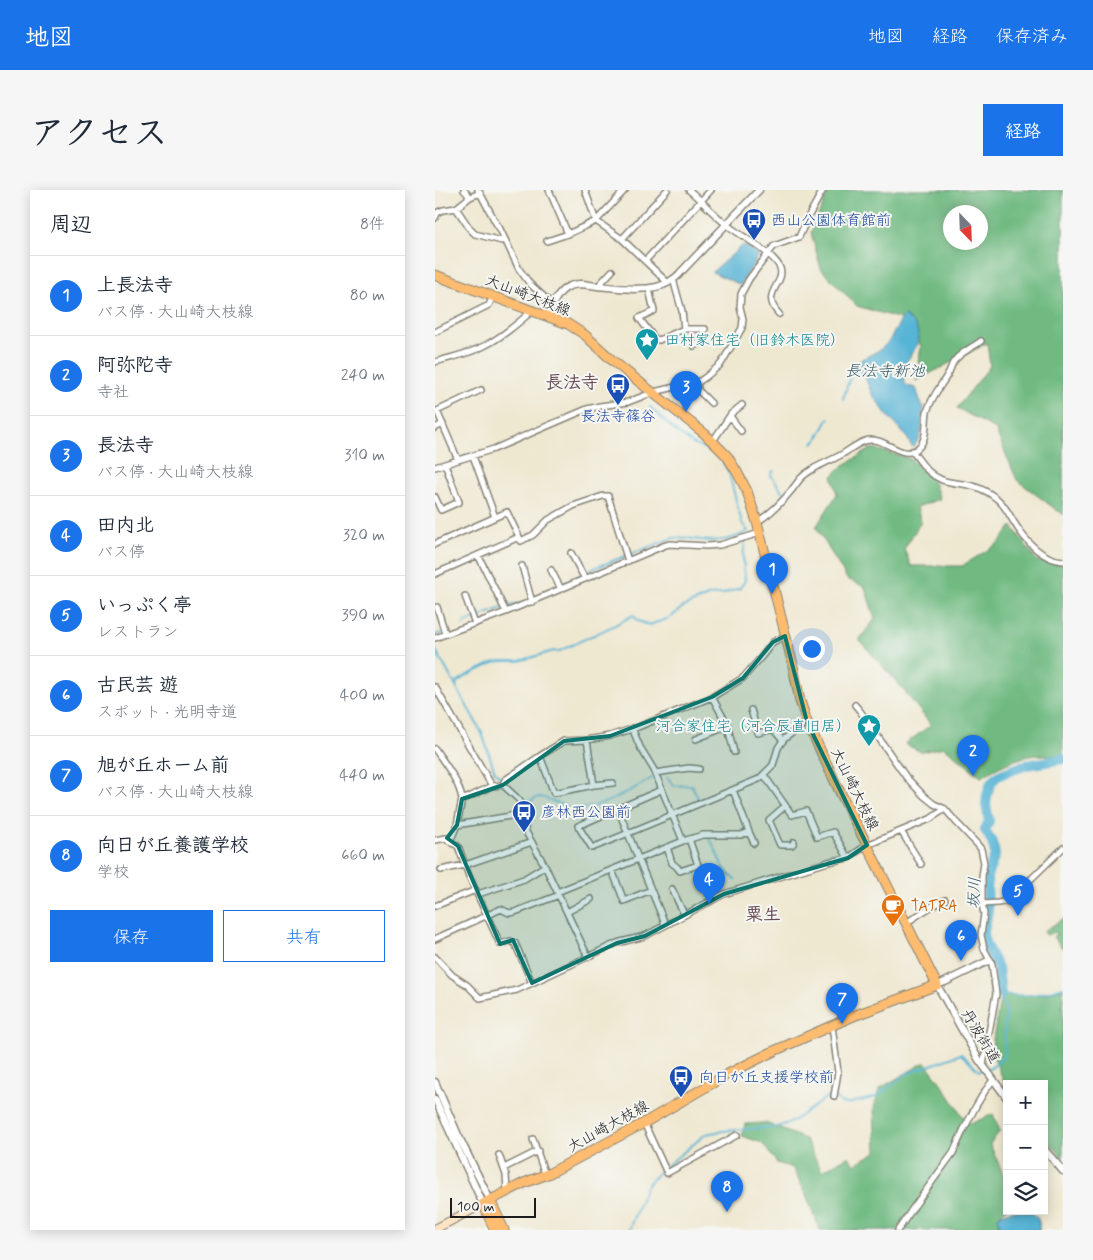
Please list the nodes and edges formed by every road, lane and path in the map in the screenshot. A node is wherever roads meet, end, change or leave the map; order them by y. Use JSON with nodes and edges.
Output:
{"nodes":[{"id":1,"x":464,"y":190,"type":"edge"},
{"id":2,"x":549,"y":190,"type":"edge"},
{"id":3,"x":585,"y":190,"type":"edge"},
{"id":4,"x":625,"y":190,"type":"edge"},
{"id":5,"x":667,"y":190,"type":"edge"},
{"id":6,"x":689,"y":190,"type":"edge"},
{"id":7,"x":711,"y":190,"type":"edge"},
{"id":8,"x":759,"y":190,"type":"edge"},
{"id":9,"x":823,"y":190,"type":"edge"},
{"id":10,"x":479,"y":192,"type":"edge"},
{"id":11,"x":470,"y":197,"type":"junction"},
{"id":12,"x":701,"y":201,"type":"junction"},
{"id":13,"x":456,"y":208,"type":"junction"},
{"id":14,"x":435,"y":218,"type":"edge"},
{"id":15,"x":596,"y":222,"type":"junction"},
{"id":16,"x":727,"y":224,"type":"junction"},
{"id":17,"x":568,"y":234,"type":"junction"},
{"id":18,"x":622,"y":239,"type":"junction"},
{"id":19,"x":505,"y":240,"type":"junction"},
{"id":20,"x":547,"y":242,"type":"dead end"},
{"id":21,"x":767,"y":254,"type":"junction"},
{"id":22,"x":645,"y":261,"type":"junction"},
{"id":23,"x":613,"y":271,"type":"dead end"},
{"id":24,"x":435,"y":275,"type":"edge"},
{"id":25,"x":671,"y":281,"type":"junction"},
{"id":26,"x":598,"y":286,"type":"junction"},
{"id":27,"x":649,"y":289,"type":"junction"},
{"id":28,"x":493,"y":296,"type":"junction"},
{"id":29,"x":552,"y":304,"type":"junction"},
{"id":30,"x":533,"y":311,"type":"junction"},
{"id":31,"x":779,"y":314,"type":"dead end"},
{"id":32,"x":548,"y":316,"type":"junction"},
{"id":33,"x":684,"y":329,"type":"junction"},
{"id":34,"x":435,"y":332,"type":"edge"},
{"id":35,"x":981,"y":341,"type":"dead end"},
{"id":36,"x":694,"y":346,"type":"dead end"},
{"id":37,"x":435,"y":362,"type":"edge"},
{"id":38,"x":697,"y":382,"type":"junction"},
{"id":39,"x":481,"y":390,"type":"dead end"},
{"id":40,"x":654,"y":392,"type":"junction"},
{"id":41,"x":711,"y":403,"type":"dead end"},
{"id":42,"x":742,"y":405,"type":"dead end"},
{"id":43,"x":730,"y":416,"type":"junction"},
{"id":44,"x":443,"y":424,"type":"junction"},
{"id":45,"x":435,"y":428,"type":"edge"},
{"id":46,"x":741,"y":431,"type":"dead end"},
{"id":47,"x":713,"y":441,"type":"junction"},
{"id":48,"x":912,"y":451,"type":"junction"},
{"id":49,"x":473,"y":456,"type":"junction"},
{"id":50,"x":458,"y":460,"type":"junction"},
{"id":51,"x":445,"y":464,"type":"junction"},
{"id":52,"x":435,"y":467,"type":"edge"},
{"id":53,"x":435,"y":497,"type":"edge"},
{"id":54,"x":495,"y":518,"type":"junction"},
{"id":55,"x":757,"y":522,"type":"junction"},
{"id":56,"x":760,"y":533,"type":"junction"},
{"id":57,"x":519,"y":537,"type":"junction"},
{"id":58,"x":435,"y":544,"type":"edge"},
{"id":59,"x":571,"y":553,"type":"dead end"},
{"id":60,"x":478,"y":555,"type":"junction"},
{"id":61,"x":628,"y":560,"type":"junction"},
{"id":62,"x":1063,"y":561,"type":"edge"},
{"id":63,"x":522,"y":566,"type":"dead end"},
{"id":64,"x":551,"y":570,"type":"dead end"},
{"id":65,"x":435,"y":574,"type":"edge"},
{"id":66,"x":585,"y":579,"type":"junction"},
{"id":67,"x":561,"y":590,"type":"junction"},
{"id":68,"x":465,"y":596,"type":"dead end"},
{"id":69,"x":532,"y":602,"type":"junction"},
{"id":70,"x":437,"y":607,"type":"dead end"},
{"id":71,"x":506,"y":612,"type":"junction"},
{"id":72,"x":475,"y":624,"type":"junction"},
{"id":73,"x":445,"y":633,"type":"junction"},
{"id":74,"x":785,"y":636,"type":"junction"},
{"id":75,"x":435,"y":638,"type":"edge"},
{"id":76,"x":435,"y":686,"type":"edge"},
{"id":77,"x":437,"y":696,"type":"edge"},
{"id":78,"x":712,"y":697,"type":"junction"},
{"id":79,"x":855,"y":705,"type":"dead end"},
{"id":80,"x":751,"y":710,"type":"dead end"},
{"id":81,"x":807,"y":722,"type":"junction"},
{"id":82,"x":728,"y":726,"type":"junction"},
{"id":83,"x":632,"y":728,"type":"junction"},
{"id":84,"x":696,"y":739,"type":"dead end"},
{"id":85,"x":587,"y":740,"type":"junction"},
{"id":86,"x":783,"y":741,"type":"junction"},
{"id":87,"x":435,"y":749,"type":"edge"},
{"id":88,"x":734,"y":752,"type":"dead end"},
{"id":89,"x":540,"y":756,"type":"junction"},
{"id":90,"x":699,"y":770,"type":"dead end"},
{"id":91,"x":655,"y":773,"type":"junction"},
{"id":92,"x":764,"y":775,"type":"junction"},
{"id":93,"x":613,"y":782,"type":"dead end"},
{"id":94,"x":503,"y":785,"type":"junction"},
{"id":95,"x":595,"y":785,"type":"junction"},
{"id":96,"x":492,"y":786,"type":"junction"},
{"id":97,"x":661,"y":790,"type":"junction"},
{"id":98,"x":733,"y":790,"type":"junction"},
{"id":99,"x":462,"y":799,"type":"junction"},
{"id":100,"x":785,"y":806,"type":"junction"},
{"id":101,"x":618,"y":809,"type":"junction"},
{"id":102,"x":945,"y":809,"type":"junction"},
{"id":103,"x":522,"y":814,"type":"junction"},
{"id":104,"x":672,"y":816,"type":"junction"},
{"id":105,"x":457,"y":825,"type":"junction"},
{"id":106,"x":901,"y":831,"type":"junction"},
{"id":107,"x":749,"y":832,"type":"junction"},
{"id":108,"x":628,"y":834,"type":"junction"},
{"id":109,"x":447,"y":838,"type":"junction"},
{"id":110,"x":689,"y":839,"type":"junction"},
{"id":111,"x":435,"y":840,"type":"edge"},
{"id":112,"x":683,"y":841,"type":"junction"},
{"id":113,"x":531,"y":842,"type":"junction"},
{"id":114,"x":794,"y":842,"type":"dead end"},
{"id":115,"x":754,"y":843,"type":"dead end"},
{"id":116,"x":867,"y":845,"type":"junction"},
{"id":117,"x":667,"y":848,"type":"junction"},
{"id":118,"x":1063,"y":848,"type":"edge"},
{"id":119,"x":848,"y":858,"type":"junction"},
{"id":120,"x":638,"y":859,"type":"junction"},
{"id":121,"x":921,"y":864,"type":"dead end"},
{"id":122,"x":465,"y":865,"type":"junction"},
{"id":123,"x":545,"y":866,"type":"junction"},
{"id":124,"x":441,"y":870,"type":"dead end"},
{"id":125,"x":612,"y":870,"type":"junction"},
{"id":126,"x":672,"y":888,"type":"dead end"},
{"id":127,"x":651,"y":890,"type":"junction"},
{"id":128,"x":477,"y":892,"type":"junction"},
{"id":129,"x":558,"y":894,"type":"junction"},
{"id":130,"x":591,"y":899,"type":"dead end"},
{"id":131,"x":945,"y":900,"type":"dead end"},
{"id":132,"x":986,"y":904,"type":"junction"},
{"id":133,"x":435,"y":906,"type":"edge"},
{"id":134,"x":567,"y":912,"type":"junction"},
{"id":135,"x":684,"y":914,"type":"junction"},
{"id":136,"x":487,"y":915,"type":"junction"},
{"id":137,"x":906,"y":923,"type":"junction"},
{"id":138,"x":665,"y":924,"type":"junction"},
{"id":139,"x":435,"y":939,"type":"edge"},
{"id":140,"x":435,"y":957,"type":"edge"},
{"id":141,"x":587,"y":957,"type":"junction"},
{"id":142,"x":990,"y":960,"type":"junction"},
{"id":143,"x":532,"y":983,"type":"junction"},
{"id":144,"x":937,"y":985,"type":"junction"},
{"id":145,"x":832,"y":1025,"type":"junction"},
{"id":146,"x":983,"y":1065,"type":"junction"},
{"id":147,"x":993,"y":1080,"type":"junction"},
{"id":148,"x":435,"y":1082,"type":"edge"},
{"id":149,"x":1003,"y":1093,"type":"edge"},
{"id":150,"x":834,"y":1096,"type":"dead end"},
{"id":151,"x":437,"y":1099,"type":"edge"},
{"id":152,"x":644,"y":1123,"type":"junction"},
{"id":153,"x":737,"y":1135,"type":"dead end"},
{"id":154,"x":533,"y":1138,"type":"dead end"},
{"id":155,"x":537,"y":1152,"type":"junction"},
{"id":156,"x":1048,"y":1154,"type":"edge"},
{"id":157,"x":499,"y":1155,"type":"dead end"},
{"id":158,"x":504,"y":1168,"type":"junction"},
{"id":159,"x":1063,"y":1171,"type":"edge"},
{"id":160,"x":545,"y":1176,"type":"junction"},
{"id":161,"x":507,"y":1191,"type":"junction"},
{"id":162,"x":487,"y":1202,"type":"junction"},
{"id":163,"x":435,"y":1229,"type":"edge"},
{"id":164,"x":495,"y":1230,"type":"edge"},
{"id":165,"x":504,"y":1230,"type":"edge"},
{"id":166,"x":898,"y":1230,"type":"edge"}],
"edges":[{"from":1,"to":11,"type":"street"},
{"from":2,"to":17,"type":"street"},
{"from":3,"to":15,"type":"street"},
{"from":4,"to":15,"type":"street"},
{"from":5,"to":18,"type":"street"},
{"from":6,"to":12,"type":"street"},
{"from":7,"to":12,"type":"street"},
{"from":8,"to":16,"type":"street"},
{"from":9,"to":21,"type":"street"},
{"from":10,"to":11,"type":"street"},
{"from":10,"to":19,"type":"street"},
{"from":11,"to":13,"type":"street"},
{"from":12,"to":16,"type":"street"},
{"from":12,"to":22,"type":"street"},
{"from":13,"to":14,"type":"street"},
{"from":13,"to":19,"type":"street"},
{"from":15,"to":17,"type":"street"},
{"from":15,"to":18,"type":"street"},
{"from":16,"to":21,"type":"street"},
{"from":16,"to":25,"type":"street"},
{"from":17,"to":20,"type":"street"},
{"from":18,"to":22,"type":"street"},
{"from":19,"to":29,"type":"street"},
{"from":21,"to":31,"type":"street"},
{"from":21,"to":38,"type":"street"},
{"from":22,"to":25,"type":"street"},
{"from":23,"to":26,"type":"street"},
{"from":24,"to":28,"type":"main road","name":"大山崎大枝線"},
{"from":25,"to":27,"type":"street"},
{"from":25,"to":33,"type":"street"},
{"from":26,"to":27,"type":"street"},
{"from":26,"to":29,"type":"street"},
{"from":27,"to":33,"type":"street"},
{"from":28,"to":30,"type":"main road","name":"大山崎大枝線"},
{"from":28,"to":34,"type":"street"},
{"from":29,"to":32,"type":"street"},
{"from":30,"to":32,"type":"main road","name":"大山崎大枝線"},
{"from":30,"to":37,"type":"street"},
{"from":32,"to":40,"type":"main road","name":"大山崎大枝線"},
{"from":33,"to":36,"type":"street"},
{"from":35,"to":48,"type":"street"},
{"from":38,"to":40,"type":"street"},
{"from":38,"to":41,"type":"street"},
{"from":39,"to":44,"type":"street"},
{"from":40,"to":47,"type":"main road","name":"大山崎大枝線"},
{"from":40,"to":49,"type":"street"},
{"from":42,"to":43,"type":"street"},
{"from":43,"to":46,"type":"street"},
{"from":43,"to":47,"type":"street"},
{"from":44,"to":45,"type":"street"},
{"from":44,"to":50,"type":"street"},
{"from":47,"to":55,"type":"main road","name":"大山崎大枝線"},
{"from":48,"to":55,"type":"street"},
{"from":48,"to":62,"type":"street"},
{"from":49,"to":50,"type":"street"},
{"from":49,"to":54,"type":"street"},
{"from":50,"to":51,"type":"street"},
{"from":51,"to":52,"type":"street"},
{"from":51,"to":53,"type":"street"},
{"from":54,"to":57,"type":"street"},
{"from":54,"to":58,"type":"street"},
{"from":55,"to":56,"type":"main road","name":"大山崎大枝線"},
{"from":56,"to":61,"type":"street"},
{"from":56,"to":74,"type":"main road","name":"大山崎大枝線"},
{"from":57,"to":60,"type":"street"},
{"from":57,"to":61,"type":"street"},
{"from":59,"to":66,"type":"street"},
{"from":60,"to":65,"type":"street"},
{"from":60,"to":71,"type":"street"},
{"from":61,"to":66,"type":"street"},
{"from":63,"to":69,"type":"street"},
{"from":64,"to":67,"type":"street"},
{"from":66,"to":67,"type":"street"},
{"from":67,"to":69,"type":"street"},
{"from":68,"to":72,"type":"street"},
{"from":69,"to":71,"type":"street"},
{"from":70,"to":73,"type":"street"},
{"from":71,"to":72,"type":"street"},
{"from":72,"to":73,"type":"street"},
{"from":73,"to":75,"type":"street"},
{"from":74,"to":78,"type":"street"},
{"from":74,"to":81,"type":"main road","name":"大山崎大枝線"},
{"from":76,"to":77,"type":"street"},
{"from":77,"to":96,"type":"street"},
{"from":78,"to":82,"type":"street"},
{"from":78,"to":83,"type":"street"},
{"from":79,"to":102,"type":"street"},
{"from":80,"to":86,"type":"street"},
{"from":81,"to":86,"type":"street"},
{"from":81,"to":116,"type":"main road","name":"大山崎大枝線"},
{"from":82,"to":84,"type":"street"},
{"from":82,"to":88,"type":"street"},
{"from":83,"to":85,"type":"street"},
{"from":83,"to":91,"type":"street"},
{"from":85,"to":89,"type":"street"},
{"from":85,"to":95,"type":"street"},
{"from":86,"to":92,"type":"street"},
{"from":87,"to":99,"type":"street"},
{"from":89,"to":94,"type":"street"},
{"from":89,"to":95,"type":"street"},
{"from":90,"to":91,"type":"street"},
{"from":91,"to":97,"type":"street"},
{"from":92,"to":98,"type":"street"},
{"from":92,"to":100,"type":"street"},
{"from":93,"to":95,"type":"street"},
{"from":94,"to":96,"type":"street"},
{"from":94,"to":103,"type":"street"},
{"from":96,"to":99,"type":"street"},
{"from":97,"to":101,"type":"street"},
{"from":97,"to":104,"type":"street"},
{"from":98,"to":104,"type":"street"},
{"from":98,"to":107,"type":"street"},
{"from":99,"to":105,"type":"street"},
{"from":100,"to":114,"type":"street"},
{"from":100,"to":119,"type":"street"},
{"from":101,"to":108,"type":"street"},
{"from":101,"to":108,"type":"street"},
{"from":102,"to":106,"type":"street"},
{"from":102,"to":132,"type":"street"},
{"from":103,"to":105,"type":"street"},
{"from":103,"to":113,"type":"street"},
{"from":104,"to":108,"type":"street"},
{"from":104,"to":112,"type":"street"},
{"from":105,"to":109,"type":"street"},
{"from":106,"to":116,"type":"street"},
{"from":106,"to":121,"type":"street"},
{"from":107,"to":110,"type":"street"},
{"from":107,"to":115,"type":"street"},
{"from":108,"to":120,"type":"street"},
{"from":109,"to":111,"type":"street"},
{"from":109,"to":122,"type":"street"},
{"from":110,"to":112,"type":"street"},
{"from":110,"to":117,"type":"street"},
{"from":112,"to":117,"type":"street"},
{"from":113,"to":122,"type":"street"},
{"from":113,"to":123,"type":"street"},
{"from":116,"to":119,"type":"street"},
{"from":116,"to":137,"type":"main road","name":"大山崎大枝線"},
{"from":117,"to":120,"type":"street"},
{"from":118,"to":132,"type":"street"},
{"from":119,"to":135,"type":"street"},
{"from":120,"to":125,"type":"street"},
{"from":120,"to":127,"type":"street"},
{"from":122,"to":124,"type":"street"},
{"from":122,"to":128,"type":"street"},
{"from":123,"to":128,"type":"street"},
{"from":123,"to":129,"type":"street"},
{"from":125,"to":127,"type":"street"},
{"from":125,"to":129,"type":"street"},
{"from":126,"to":135,"type":"street"},
{"from":127,"to":138,"type":"street"},
{"from":128,"to":133,"type":"street"},
{"from":128,"to":136,"type":"street"},
{"from":129,"to":134,"type":"street"},
{"from":129,"to":136,"type":"street"},
{"from":130,"to":134,"type":"street"},
{"from":131,"to":137,"type":"street"},
{"from":132,"to":142,"type":"street"},
{"from":134,"to":141,"type":"street"},
{"from":135,"to":138,"type":"street"},
{"from":136,"to":139,"type":"street"},
{"from":136,"to":143,"type":"street"},
{"from":137,"to":144,"type":"main road","name":"大山崎大枝線"},
{"from":138,"to":141,"type":"street"},
{"from":140,"to":143,"type":"street"},
{"from":141,"to":143,"type":"street"},
{"from":142,"to":144,"type":"street"},
{"from":142,"to":146,"type":"street"},
{"from":144,"to":145,"type":"main road","name":"大山崎大枝線"},
{"from":144,"to":146,"type":"street","name":"丹波街道"},
{"from":145,"to":150,"type":"street"},
{"from":145,"to":152,"type":"main road","name":"大山崎大枝線"},
{"from":146,"to":147,"type":"street","name":"丹波街道"},
{"from":147,"to":149,"type":"street","name":"丹波街道"},
{"from":147,"to":166,"type":"street"},
{"from":148,"to":151,"type":"street"},
{"from":151,"to":162,"type":"street"},
{"from":152,"to":153,"type":"street"},
{"from":152,"to":160,"type":"main road","name":"大山崎大枝線"},
{"from":154,"to":155,"type":"street"},
{"from":155,"to":158,"type":"street"},
{"from":155,"to":160,"type":"street"},
{"from":156,"to":159,"type":"street"},
{"from":157,"to":158,"type":"street"},
{"from":158,"to":161,"type":"street"},
{"from":160,"to":161,"type":"main road","name":"大山崎大枝線"},
{"from":161,"to":162,"type":"main road","name":"大山崎大枝線"},
{"from":162,"to":163,"type":"main road"},
{"from":162,"to":164,"type":"main road"},
{"from":162,"to":165,"type":"main road"}]}
